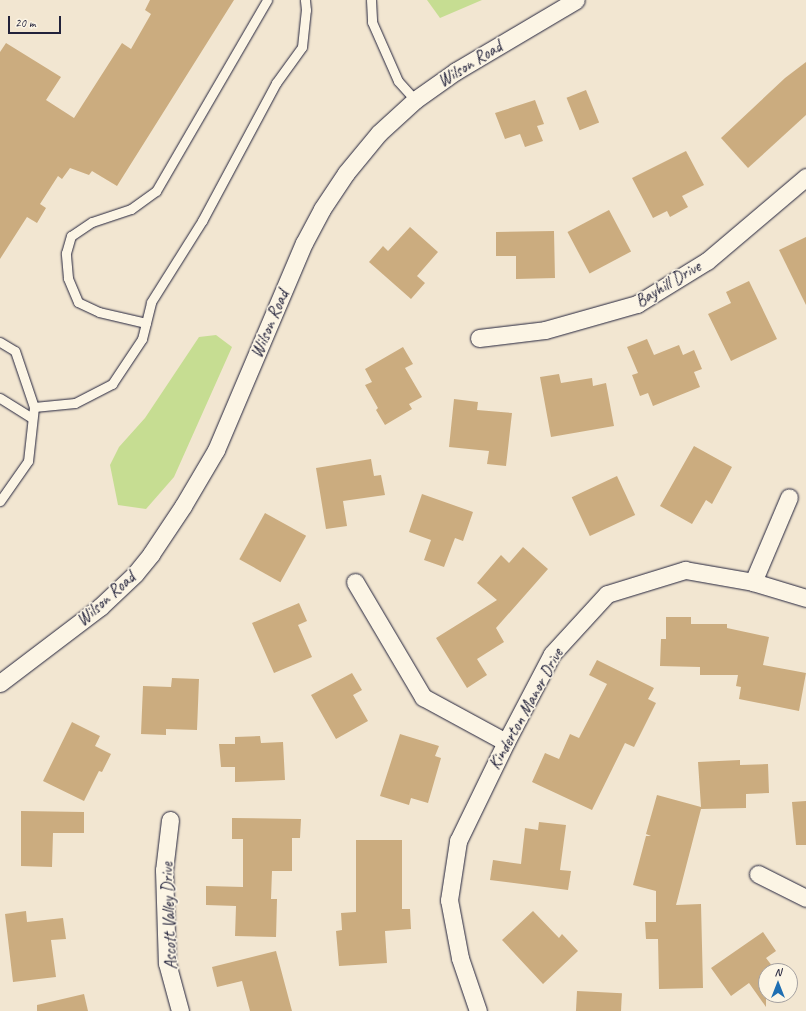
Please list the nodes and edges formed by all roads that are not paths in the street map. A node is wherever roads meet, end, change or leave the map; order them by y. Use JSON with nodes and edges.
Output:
{"nodes":[{"id":1,"x":267,"y":0,"type":"edge"},
{"id":2,"x":305,"y":0,"type":"edge"},
{"id":3,"x":371,"y":0,"type":"edge"},
{"id":4,"x":576,"y":0,"type":"edge"},
{"id":5,"x":415,"y":100,"type":"junction"},
{"id":6,"x":806,"y":177,"type":"edge"},
{"id":7,"x":146,"y":323,"type":"junction"},
{"id":8,"x":479,"y":338,"type":"dead end"},
{"id":9,"x":0,"y":342,"type":"edge"},
{"id":10,"x":0,"y":398,"type":"edge"},
{"id":11,"x":34,"y":407,"type":"junction"},
{"id":12,"x":32,"y":418,"type":"junction"},
{"id":13,"x":789,"y":497,"type":"dead end"},
{"id":14,"x":0,"y":501,"type":"edge"},
{"id":15,"x":355,"y":582,"type":"dead end"},
{"id":16,"x":753,"y":582,"type":"junction"},
{"id":17,"x":806,"y":598,"type":"edge"},
{"id":18,"x":0,"y":683,"type":"edge"},
{"id":19,"x":506,"y":742,"type":"junction"},
{"id":20,"x":170,"y":820,"type":"dead end"},
{"id":21,"x":758,"y":874,"type":"dead end"},
{"id":22,"x":806,"y":898,"type":"edge"},
{"id":23,"x":180,"y":1011,"type":"edge"},
{"id":24,"x":478,"y":1011,"type":"edge"}],
"edges":[{"from":1,"to":7,"type":"lane"},
{"from":2,"to":7,"type":"lane"},
{"from":3,"to":5,"type":"lane"},
{"from":4,"to":5,"type":"street","name":"Wilson Road"},
{"from":5,"to":18,"type":"street","name":"Wilson Road"},
{"from":6,"to":8,"type":"street","name":"Bayhill Drive"},
{"from":7,"to":11,"type":"lane"},
{"from":9,"to":11,"type":"lane"},
{"from":10,"to":12,"type":"lane"},
{"from":11,"to":12,"type":"lane"},
{"from":12,"to":14,"type":"lane"},
{"from":13,"to":16,"type":"street"},
{"from":15,"to":19,"type":"street"},
{"from":16,"to":17,"type":"street","name":"Kinderton Manor Drive"},
{"from":16,"to":19,"type":"street","name":"Kinderton Manor Drive"},
{"from":19,"to":24,"type":"street","name":"Kinderton Manor Drive"},
{"from":20,"to":23,"type":"street","name":"Ascott Valley Drive"},
{"from":21,"to":22,"type":"street"}]}
